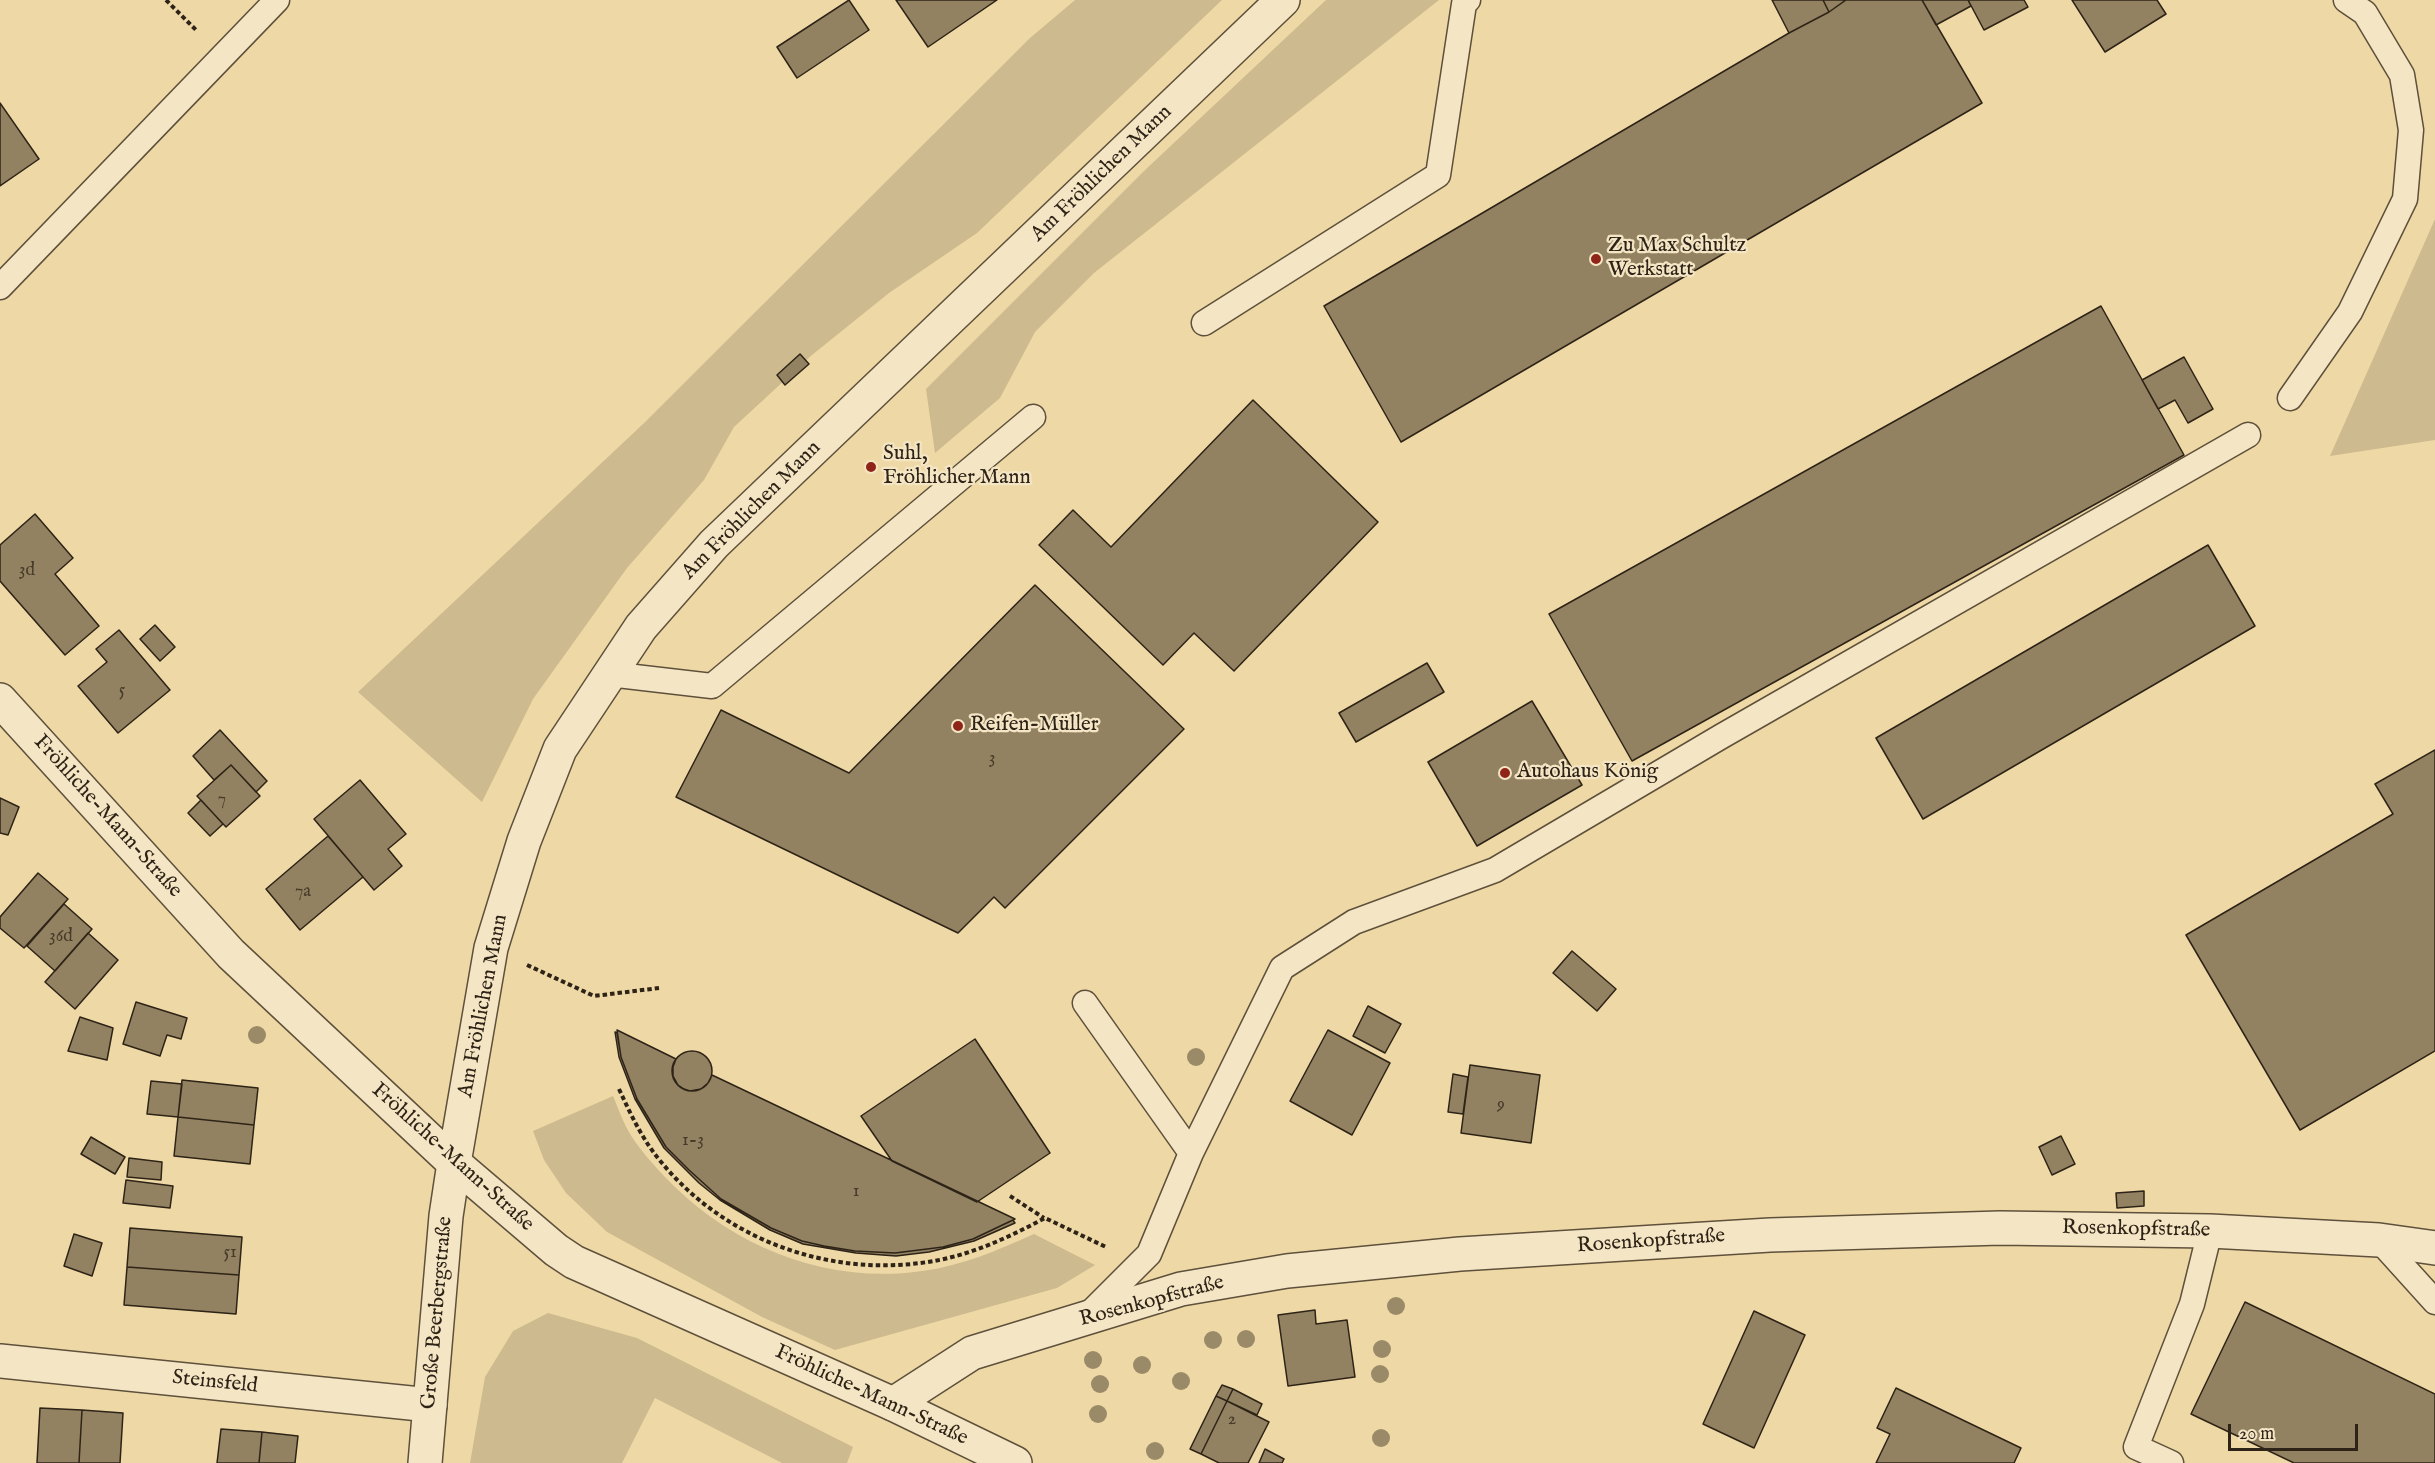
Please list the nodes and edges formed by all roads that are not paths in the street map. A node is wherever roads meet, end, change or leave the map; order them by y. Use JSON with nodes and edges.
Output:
{"nodes":[{"id":1,"x":277,"y":0,"type":"edge"},
{"id":2,"x":1283,"y":0,"type":"edge"},
{"id":3,"x":1468,"y":0,"type":"edge"},
{"id":4,"x":2346,"y":0,"type":"edge"},
{"id":5,"x":0,"y":287,"type":"edge"},
{"id":6,"x":1204,"y":323,"type":"dead end"},
{"id":7,"x":2290,"y":398,"type":"dead end"},
{"id":8,"x":1033,"y":417,"type":"dead end"},
{"id":9,"x":2248,"y":435,"type":"dead end"},
{"id":10,"x":609,"y":674,"type":"junction"},
{"id":11,"x":0,"y":700,"type":"edge"},
{"id":12,"x":1085,"y":1003,"type":"dead end"},
{"id":13,"x":1191,"y":1153,"type":"junction"},
{"id":14,"x":454,"y":1163,"type":"junction"},
{"id":15,"x":2210,"y":1231,"type":"junction"},
{"id":16,"x":2379,"y":1240,"type":"junction"},
{"id":17,"x":2435,"y":1248,"type":"edge"},
{"id":18,"x":2435,"y":1302,"type":"edge"},
{"id":19,"x":1085,"y":1319,"type":"junction"},
{"id":20,"x":0,"y":1361,"type":"edge"},
{"id":21,"x":892,"y":1404,"type":"junction"},
{"id":22,"x":430,"y":1405,"type":"junction"},
{"id":23,"x":424,"y":1463,"type":"edge"},
{"id":24,"x":1015,"y":1463,"type":"edge"},
{"id":25,"x":2170,"y":1463,"type":"edge"}],
"edges":[{"from":1,"to":5,"type":"lane"},
{"from":2,"to":10,"type":"street","name":"Am Fröhlichen Mann"},
{"from":3,"to":6,"type":"lane"},
{"from":4,"to":7,"type":"lane"},
{"from":8,"to":10,"type":"lane"},
{"from":9,"to":13,"type":"lane"},
{"from":10,"to":14,"type":"street","name":"Am Fröhlichen Mann"},
{"from":11,"to":14,"type":"street","name":"Fröhliche-Mann-Straße"},
{"from":12,"to":13,"type":"lane"},
{"from":13,"to":19,"type":"lane"},
{"from":14,"to":21,"type":"street","name":"Fröhliche-Mann-Straße"},
{"from":14,"to":22,"type":"street","name":"Große Beerbergstraße"},
{"from":15,"to":16,"type":"street","name":"Rosenkopfstraße"},
{"from":15,"to":19,"type":"street","name":"Rosenkopfstraße"},
{"from":15,"to":25,"type":"lane"},
{"from":16,"to":17,"type":"street","name":"Rosenkopfstraße"},
{"from":16,"to":18,"type":"lane"},
{"from":19,"to":21,"type":"street","name":"Rosenkopfstraße"},
{"from":20,"to":22,"type":"street","name":"Steinsfeld"},
{"from":21,"to":24,"type":"street","name":"Fröhliche-Mann-Straße"},
{"from":22,"to":23,"type":"street","name":"Große Beerbergstraße"}]}
